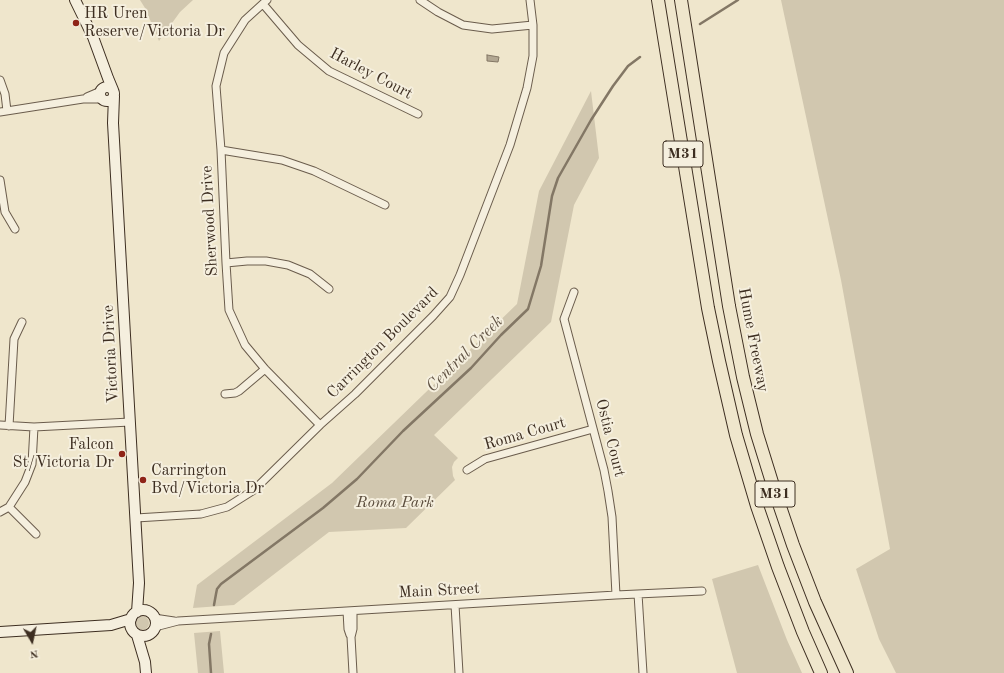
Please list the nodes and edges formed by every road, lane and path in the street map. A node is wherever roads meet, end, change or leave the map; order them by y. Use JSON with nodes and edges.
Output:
{"nodes":[{"id":1,"x":74,"y":0,"type":"edge"},
{"id":2,"x":420,"y":0,"type":"edge"},
{"id":3,"x":530,"y":0,"type":"edge"},
{"id":4,"x":658,"y":0,"type":"edge"},
{"id":5,"x":681,"y":0,"type":"edge"},
{"id":6,"x":265,"y":2,"type":"edge"},
{"id":7,"x":533,"y":25,"type":"junction"},
{"id":8,"x":100,"y":58,"type":"junction"},
{"id":9,"x":0,"y":80,"type":"edge"},
{"id":10,"x":113,"y":93,"type":"junction"},
{"id":11,"x":102,"y":95,"type":"junction"},
{"id":12,"x":4,"y":112,"type":"edge"},
{"id":13,"x":418,"y":114,"type":"dead end"},
{"id":14,"x":112,"y":123,"type":"junction"},
{"id":15,"x":221,"y":150,"type":"junction"},
{"id":16,"x":0,"y":180,"type":"edge"},
{"id":17,"x":385,"y":205,"type":"dead end"},
{"id":18,"x":15,"y":229,"type":"dead end"},
{"id":19,"x":226,"y":263,"type":"junction"},
{"id":20,"x":329,"y":289,"type":"dead end"},
{"id":21,"x":574,"y":292,"type":"dead end"},
{"id":22,"x":22,"y":322,"type":"dead end"},
{"id":23,"x":265,"y":369,"type":"junction"},
{"id":24,"x":225,"y":394,"type":"dead end"},
{"id":25,"x":130,"y":422,"type":"junction"},
{"id":26,"x":0,"y":425,"type":"edge"},
{"id":27,"x":320,"y":425,"type":"junction"},
{"id":28,"x":9,"y":426,"type":"junction"},
{"id":29,"x":34,"y":427,"type":"junction"},
{"id":30,"x":593,"y":429,"type":"junction"},
{"id":31,"x":467,"y":470,"type":"dead end"},
{"id":32,"x":9,"y":507,"type":"junction"},
{"id":33,"x":0,"y":512,"type":"edge"},
{"id":34,"x":136,"y":518,"type":"junction"},
{"id":35,"x":36,"y":534,"type":"dead end"},
{"id":36,"x":140,"y":583,"type":"junction"},
{"id":37,"x":702,"y":591,"type":"dead end"},
{"id":38,"x":638,"y":594,"type":"junction"},
{"id":39,"x":616,"y":595,"type":"junction"},
{"id":40,"x":455,"y":605,"type":"junction"},
{"id":41,"x":350,"y":611,"type":"junction"},
{"id":42,"x":134,"y":615,"type":"junction"},
{"id":43,"x":152,"y":623,"type":"junction"},
{"id":44,"x":111,"y":625,"type":"junction"},
{"id":45,"x":0,"y":632,"type":"edge"},
{"id":46,"x":135,"y":633,"type":"junction"},
{"id":47,"x":146,"y":662,"type":"junction"},
{"id":48,"x":146,"y":673,"type":"edge"},
{"id":49,"x":353,"y":673,"type":"edge"},
{"id":50,"x":460,"y":673,"type":"edge"},
{"id":51,"x":643,"y":673,"type":"edge"},
{"id":52,"x":821,"y":673,"type":"edge"},
{"id":53,"x":847,"y":673,"type":"edge"}],
"edges":[{"from":1,"to":8,"type":"street","name":"Victoria Drive"},
{"from":2,"to":7,"type":"street"},
{"from":3,"to":7,"type":"street","name":"Carrington Boulevard"},
{"from":4,"to":52,"type":"highway","number":"M31"},
{"from":5,"to":53,"type":"highway","name":"Hume Freeway","number":"M31"},
{"from":6,"to":13,"type":"street","name":"Harley Court"},
{"from":6,"to":15,"type":"street","name":"Sherwood Drive"},
{"from":7,"to":27,"type":"street","name":"Carrington Boulevard"},
{"from":8,"to":10,"type":"street","name":"Victoria Drive"},
{"from":8,"to":11,"type":"street","name":"Victoria Drive"},
{"from":9,"to":12,"type":"street"},
{"from":10,"to":11,"type":"street"},
{"from":10,"to":14,"type":"street","name":"Victoria Drive"},
{"from":11,"to":12,"type":"street"},
{"from":11,"to":14,"type":"street","name":"Victoria Drive"},
{"from":14,"to":25,"type":"street","name":"Victoria Drive"},
{"from":15,"to":17,"type":"street"},
{"from":15,"to":19,"type":"street","name":"Sherwood Drive"},
{"from":16,"to":18,"type":"street"},
{"from":19,"to":20,"type":"street"},
{"from":19,"to":23,"type":"street","name":"Sherwood Drive"},
{"from":21,"to":30,"type":"street","name":"Ostia Court"},
{"from":22,"to":28,"type":"street"},
{"from":23,"to":24,"type":"street"},
{"from":23,"to":27,"type":"street","name":"Sherwood Drive"},
{"from":25,"to":29,"type":"street"},
{"from":25,"to":34,"type":"street","name":"Victoria Drive"},
{"from":26,"to":28,"type":"street"},
{"from":27,"to":34,"type":"street","name":"Carrington Boulevard"},
{"from":28,"to":29,"type":"street"},
{"from":29,"to":32,"type":"street"},
{"from":30,"to":31,"type":"street","name":"Roma Court"},
{"from":30,"to":39,"type":"street","name":"Ostia Court"},
{"from":32,"to":33,"type":"street"},
{"from":32,"to":35,"type":"street"},
{"from":34,"to":36,"type":"street","name":"Victoria Drive"},
{"from":36,"to":42,"type":"street","name":"Victoria Drive"},
{"from":36,"to":43,"type":"street","name":"Victoria Drive"},
{"from":37,"to":38,"type":"street","name":"Main Street"},
{"from":38,"to":39,"type":"street","name":"Main Street"},
{"from":38,"to":51,"type":"street"},
{"from":39,"to":40,"type":"street","name":"Main Street"},
{"from":40,"to":41,"type":"street","name":"Main Street"},
{"from":40,"to":50,"type":"street"},
{"from":41,"to":43,"type":"street","name":"Main Street"},
{"from":41,"to":49,"type":"street"},
{"from":42,"to":43,"type":"street"},
{"from":42,"to":44,"type":"street"},
{"from":42,"to":46,"type":"street"},
{"from":43,"to":46,"type":"street"},
{"from":43,"to":47,"type":"street","name":"Victoria Drive"},
{"from":44,"to":45,"type":"street"},
{"from":44,"to":46,"type":"street"},
{"from":46,"to":47,"type":"street","name":"Victoria Drive"},
{"from":47,"to":48,"type":"street","name":"Victoria Drive"}]}
